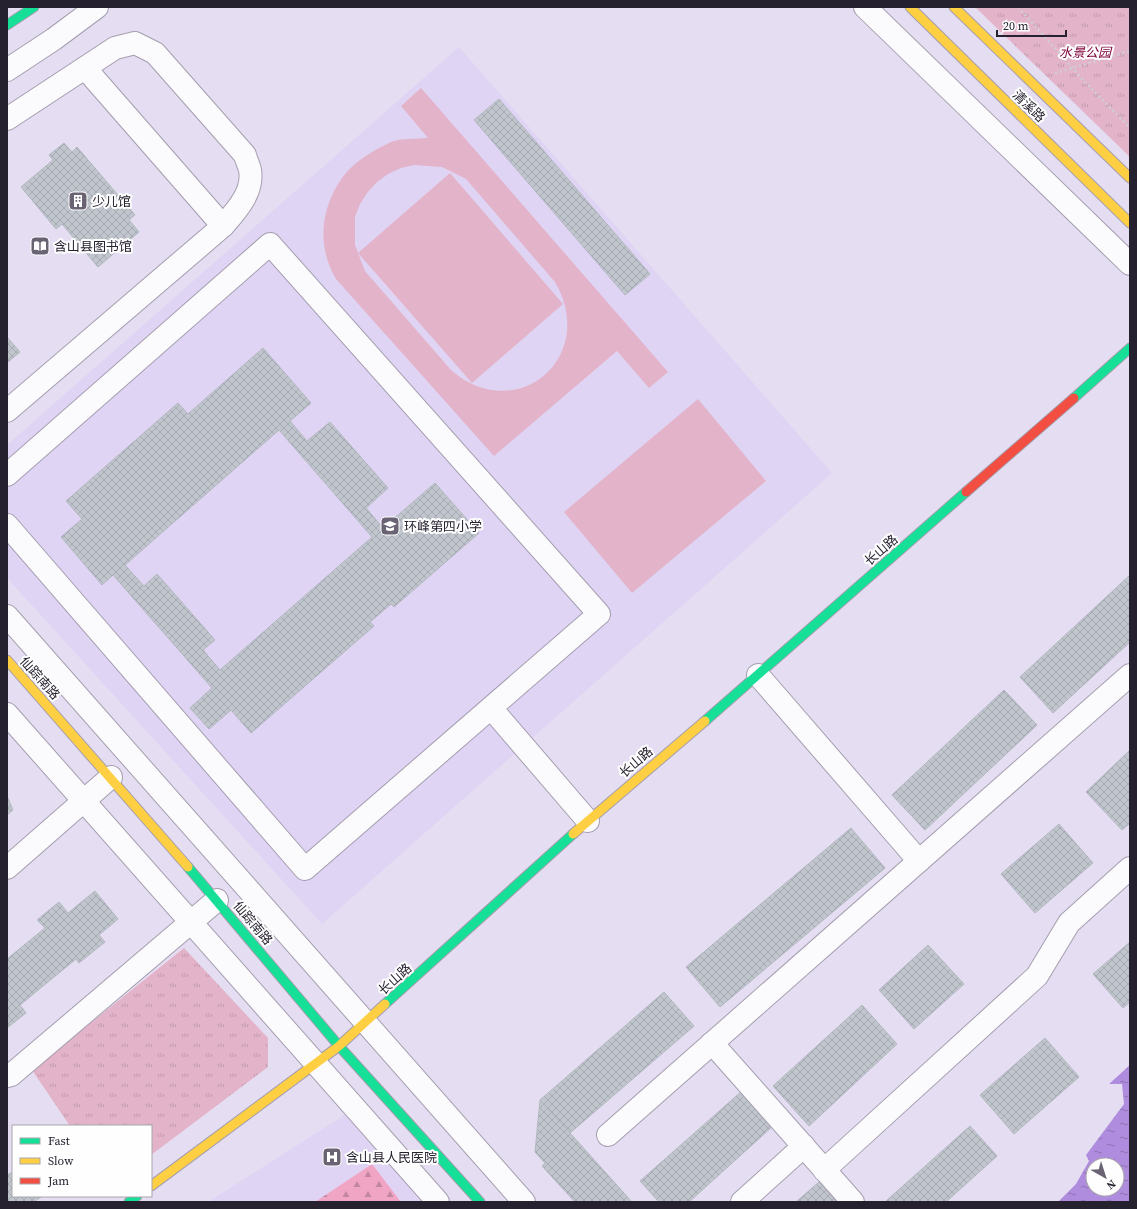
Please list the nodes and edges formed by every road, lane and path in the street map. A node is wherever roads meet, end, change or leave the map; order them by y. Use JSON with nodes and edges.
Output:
{"nodes":[{"id":1,"x":34,"y":7,"type":"edge"},
{"id":2,"x":97,"y":7,"type":"edge"},
{"id":3,"x":865,"y":7,"type":"edge"},
{"id":4,"x":954,"y":7,"type":"edge"},
{"id":5,"x":1018,"y":7,"type":"edge"},
{"id":6,"x":915,"y":9,"type":"edge"},
{"id":7,"x":7,"y":25,"type":"edge"},
{"id":8,"x":1130,"y":51,"type":"edge"},
{"id":9,"x":85,"y":68,"type":"junction"},
{"id":10,"x":7,"y":70,"type":"edge"},
{"id":11,"x":1030,"y":80,"type":"junction"},
{"id":12,"x":7,"y":119,"type":"edge"},
{"id":13,"x":1130,"y":128,"type":"edge"},
{"id":14,"x":1130,"y":178,"type":"edge"},
{"id":15,"x":1130,"y":223,"type":"edge"},
{"id":16,"x":223,"y":226,"type":"junction"},
{"id":17,"x":1130,"y":264,"type":"edge"},
{"id":18,"x":1130,"y":348,"type":"edge"},
{"id":19,"x":7,"y":411,"type":"edge"},
{"id":20,"x":7,"y":475,"type":"edge"},
{"id":21,"x":7,"y":525,"type":"edge"},
{"id":22,"x":7,"y":616,"type":"edge"},
{"id":23,"x":7,"y":660,"type":"edge"},
{"id":24,"x":758,"y":675,"type":"junction"},
{"id":25,"x":1130,"y":675,"type":"edge"},
{"id":26,"x":491,"y":708,"type":"junction"},
{"id":27,"x":7,"y":714,"type":"edge"},
{"id":28,"x":111,"y":777,"type":"junction"},
{"id":29,"x":84,"y":801,"type":"junction"},
{"id":30,"x":588,"y":821,"type":"junction"},
{"id":31,"x":919,"y":861,"type":"junction"},
{"id":32,"x":7,"y":868,"type":"edge"},
{"id":33,"x":1130,"y":868,"type":"edge"},
{"id":34,"x":217,"y":900,"type":"junction"},
{"id":35,"x":191,"y":922,"type":"junction"},
{"id":36,"x":366,"y":1022,"type":"junction"},
{"id":37,"x":712,"y":1043,"type":"junction"},
{"id":38,"x":339,"y":1046,"type":"junction"},
{"id":39,"x":316,"y":1064,"type":"junction"},
{"id":40,"x":7,"y":1076,"type":"edge"},
{"id":41,"x":608,"y":1135,"type":"dead end"},
{"id":42,"x":804,"y":1146,"type":"junction"},
{"id":43,"x":824,"y":1170,"type":"junction"},
{"id":44,"x":152,"y":1185,"type":"edge"},
{"id":45,"x":438,"y":1202,"type":"edge"},
{"id":46,"x":480,"y":1202,"type":"edge"},
{"id":47,"x":524,"y":1202,"type":"edge"},
{"id":48,"x":742,"y":1202,"type":"edge"},
{"id":49,"x":853,"y":1202,"type":"edge"}],
"edges":[{"from":1,"to":7,"type":"main road"},
{"from":2,"to":10,"type":"street"},
{"from":3,"to":17,"type":"street"},
{"from":4,"to":11,"type":"main road","name":"清溪路"},
{"from":5,"to":13,"type":"path"},
{"from":6,"to":15,"type":"main road","name":"清溪路"},
{"from":8,"to":11,"type":"path"},
{"from":9,"to":12,"type":"street"},
{"from":9,"to":16,"type":"street"},
{"from":9,"to":16,"type":"street"},
{"from":11,"to":14,"type":"main road","name":"清溪路"},
{"from":16,"to":19,"type":"street"},
{"from":18,"to":24,"type":"main road","name":"长山路"},
{"from":20,"to":26,"type":"street"},
{"from":21,"to":26,"type":"street"},
{"from":22,"to":36,"type":"street"},
{"from":23,"to":28,"type":"main road","name":"仙踪南路"},
{"from":24,"to":30,"type":"main road","name":"长山路"},
{"from":24,"to":31,"type":"street"},
{"from":25,"to":31,"type":"street"},
{"from":26,"to":30,"type":"street"},
{"from":27,"to":29,"type":"street"},
{"from":28,"to":29,"type":"street"},
{"from":28,"to":34,"type":"main road","name":"仙踪南路"},
{"from":29,"to":32,"type":"street"},
{"from":29,"to":35,"type":"street"},
{"from":30,"to":36,"type":"main road","name":"长山路"},
{"from":31,"to":37,"type":"street"},
{"from":33,"to":43,"type":"street"},
{"from":34,"to":35,"type":"street"},
{"from":34,"to":38,"type":"main road","name":"仙踪南路"},
{"from":35,"to":39,"type":"street"},
{"from":35,"to":40,"type":"street"},
{"from":36,"to":38,"type":"main road","name":"长山路"},
{"from":36,"to":47,"type":"street"},
{"from":37,"to":41,"type":"street"},
{"from":37,"to":42,"type":"street"},
{"from":38,"to":39,"type":"main road","name":"长山路"},
{"from":38,"to":46,"type":"main road","name":"仙踪南路"},
{"from":39,"to":44,"type":"main road","name":"长山路"},
{"from":39,"to":45,"type":"street"},
{"from":42,"to":43,"type":"street"},
{"from":42,"to":48,"type":"street"},
{"from":43,"to":49,"type":"street"}]}
